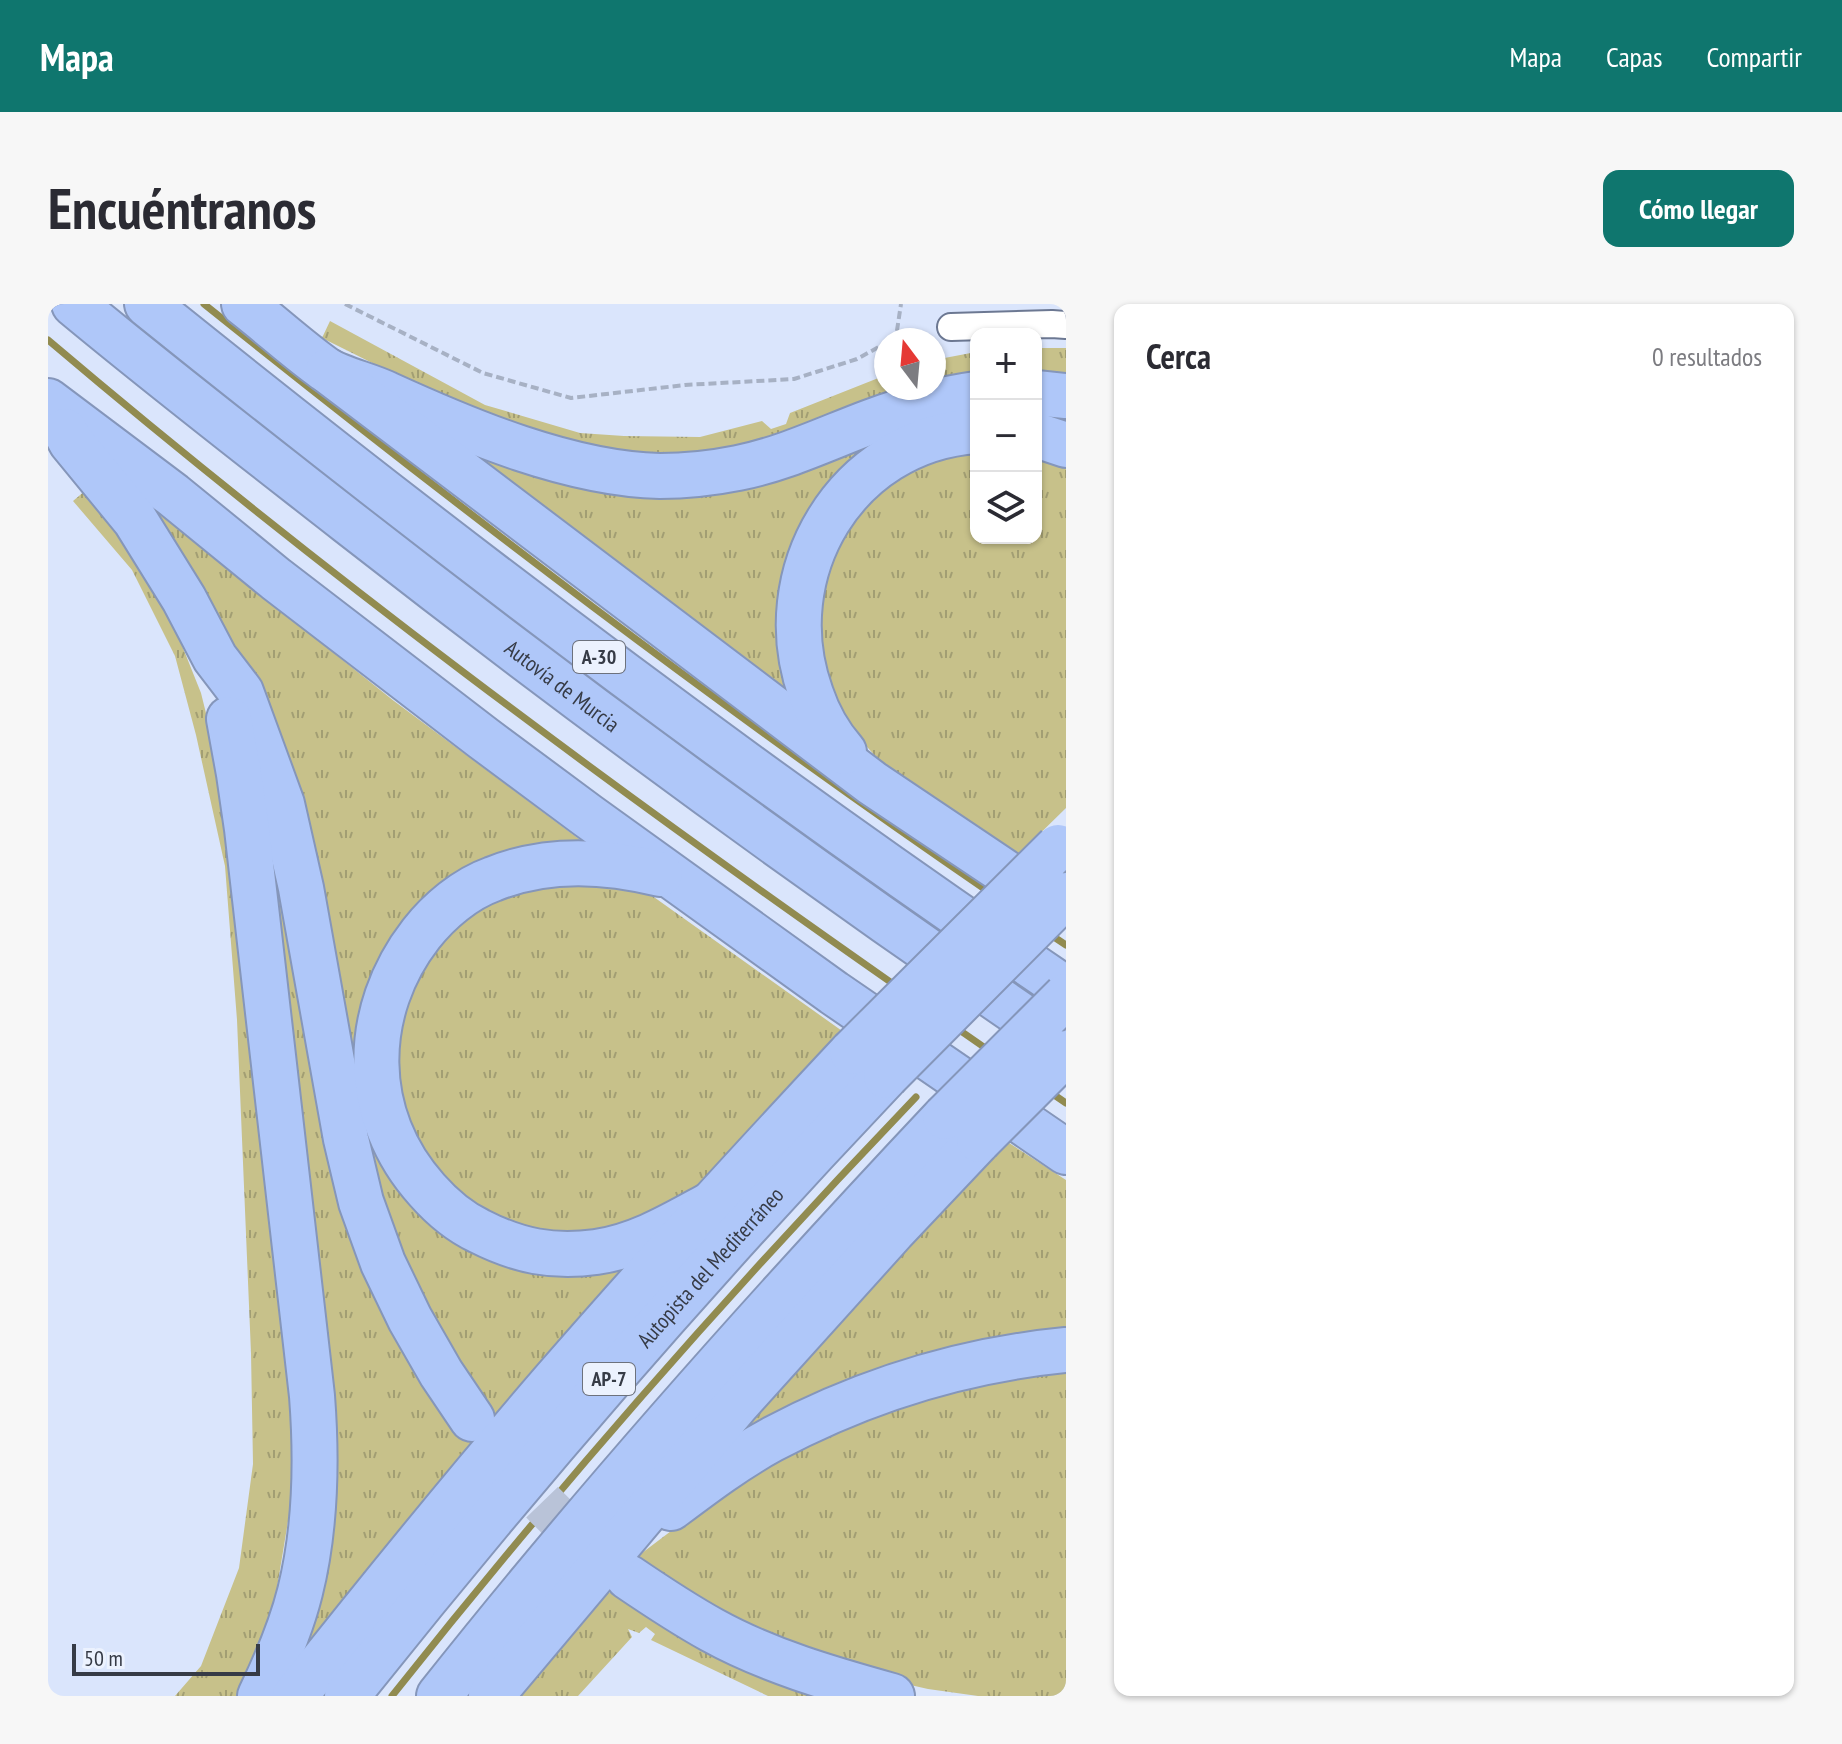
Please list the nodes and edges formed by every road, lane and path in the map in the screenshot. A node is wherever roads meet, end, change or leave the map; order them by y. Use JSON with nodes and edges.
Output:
{"nodes":[{"id":1,"x":74,"y":304,"type":"edge"},
{"id":2,"x":147,"y":304,"type":"edge"},
{"id":3,"x":244,"y":304,"type":"edge"},
{"id":4,"x":345,"y":304,"type":"edge"},
{"id":5,"x":901,"y":304,"type":"edge"},
{"id":6,"x":1066,"y":325,"type":"edge"},
{"id":7,"x":951,"y":327,"type":"dead end"},
{"id":8,"x":897,"y":328,"type":"edge"},
{"id":9,"x":874,"y":349,"type":"edge"},
{"id":10,"x":328,"y":371,"type":"junction"},
{"id":11,"x":1042,"y":394,"type":"edge"},
{"id":12,"x":970,"y":395,"type":"edge"},
{"id":13,"x":1066,"y":396,"type":"edge"},
{"id":14,"x":48,"y":401,"type":"edge"},
{"id":15,"x":970,"y":431,"type":"edge"},
{"id":16,"x":1042,"y":436,"type":"edge"},
{"id":17,"x":1066,"y":445,"type":"edge"},
{"id":18,"x":215,"y":658,"type":"junction"},
{"id":19,"x":872,"y":783,"type":"junction"},
{"id":20,"x":1062,"y":843,"type":"edge"},
{"id":21,"x":668,"y":875,"type":"junction"},
{"id":22,"x":1066,"y":895,"type":"edge"},
{"id":23,"x":1066,"y":913,"type":"edge"},
{"id":24,"x":1066,"y":989,"type":"edge"},
{"id":25,"x":1066,"y":996,"type":"edge"},
{"id":26,"x":1066,"y":1046,"type":"edge"},
{"id":27,"x":1066,"y":1053,"type":"edge"},
{"id":28,"x":869,"y":1064,"type":"junction"},
{"id":29,"x":962,"y":1129,"type":"junction"},
{"id":30,"x":1066,"y":1152,"type":"edge"},
{"id":31,"x":713,"y":1203,"type":"junction"},
{"id":32,"x":1066,"y":1350,"type":"edge"},
{"id":33,"x":472,"y":1419,"type":"tunnel mouth"},
{"id":34,"x":625,"y":1559,"type":"junction"},
{"id":35,"x":260,"y":1696,"type":"edge"},
{"id":36,"x":295,"y":1696,"type":"edge"},
{"id":37,"x":347,"y":1696,"type":"edge"},
{"id":38,"x":439,"y":1696,"type":"edge"},
{"id":39,"x":491,"y":1696,"type":"edge"},
{"id":40,"x":892,"y":1696,"type":"edge"}],
"edges":[{"from":1,"to":26,"type":"highway","name":"Autovía de Murcia","number":"A-30"},
{"from":2,"to":24,"type":"highway","name":"Autovía de Murcia","number":"A-30"},
{"from":3,"to":10,"type":"highway"},
{"from":4,"to":9,"type":"path"},
{"from":5,"to":8,"type":"path"},
{"from":6,"to":7,"type":"street"},
{"from":10,"to":12,"type":"highway"},
{"from":10,"to":19,"type":"highway"},
{"from":11,"to":13,"type":"highway"},
{"from":14,"to":18,"type":"highway"},
{"from":14,"to":21,"type":"highway"},
{"from":15,"to":19,"type":"highway"},
{"from":16,"to":17,"type":"highway"},
{"from":18,"to":33,"type":"highway"},
{"from":18,"to":35,"type":"highway"},
{"from":19,"to":23,"type":"highway"},
{"from":20,"to":28,"type":"highway","bridge":true},
{"from":21,"to":30,"type":"highway"},
{"from":21,"to":31,"type":"highway"},
{"from":22,"to":28,"type":"highway","name":"Autopista del Mediterráneo","number":"AP-7","bridge":true},
{"from":25,"to":29,"type":"highway","bridge":true},
{"from":27,"to":29,"type":"highway","bridge":true},
{"from":28,"to":31,"type":"highway"},
{"from":28,"to":37,"type":"highway","name":"Autopista del Mediterráneo","number":"AP-7"},
{"from":29,"to":34,"type":"highway"},
{"from":29,"to":38,"type":"highway"},
{"from":31,"to":36,"type":"highway"},
{"from":32,"to":34,"type":"highway"},
{"from":34,"to":39,"type":"highway"},
{"from":34,"to":40,"type":"highway"}]}
